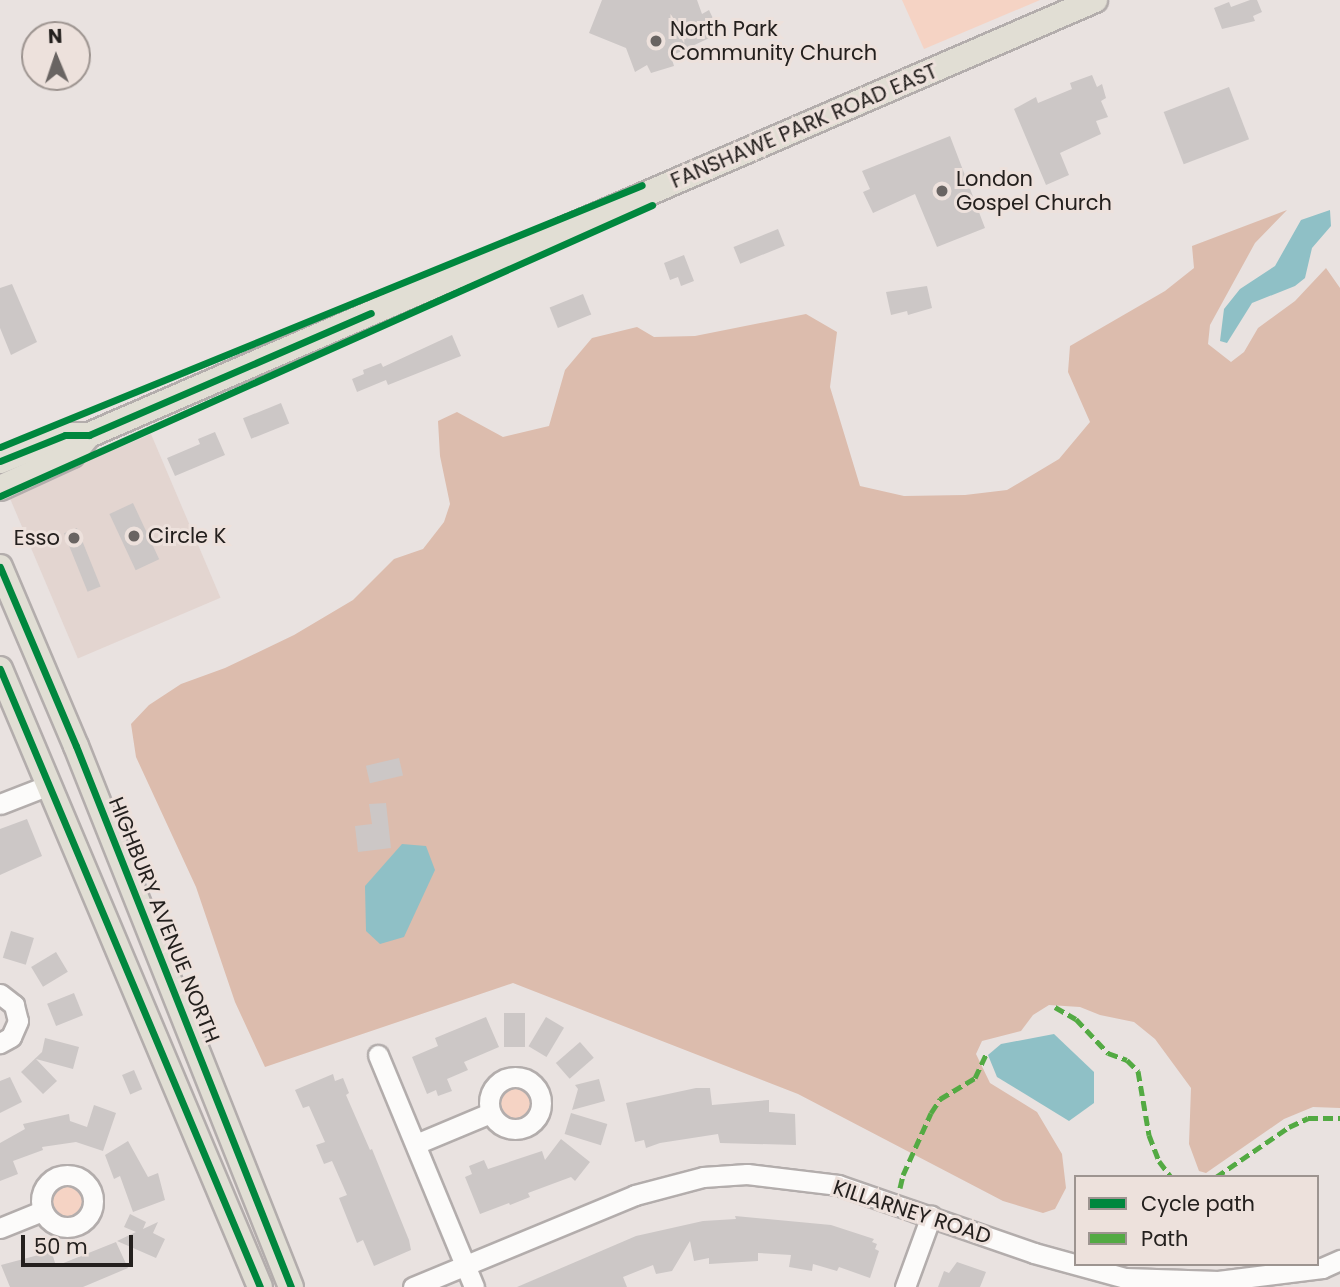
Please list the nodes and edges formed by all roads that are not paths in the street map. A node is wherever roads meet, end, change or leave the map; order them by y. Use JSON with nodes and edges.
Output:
{"nodes":[{"id":1,"x":1095,"y":0,"type":"edge"},
{"id":2,"x":89,"y":435,"type":"junction"},
{"id":3,"x":0,"y":461,"type":"edge"},
{"id":4,"x":0,"y":488,"type":"edge"},
{"id":5,"x":0,"y":567,"type":"edge"},
{"id":6,"x":0,"y":669,"type":"edge"},
{"id":7,"x":49,"y":785,"type":"junction"},
{"id":8,"x":0,"y":804,"type":"edge"},
{"id":9,"x":0,"y":994,"type":"edge"},
{"id":10,"x":0,"y":1043,"type":"edge"},
{"id":11,"x":378,"y":1055,"type":"dead end"},
{"id":12,"x":490,"y":1112,"type":"dead end"},
{"id":13,"x":416,"y":1144,"type":"junction"},
{"id":14,"x":42,"y":1211,"type":"dead end"},
{"id":15,"x":931,"y":1216,"type":"junction"},
{"id":16,"x":0,"y":1228,"type":"edge"},
{"id":17,"x":1331,"y":1264,"type":"edge"},
{"id":18,"x":465,"y":1266,"type":"junction"},
{"id":19,"x":1074,"y":1266,"type":"edge"},
{"id":20,"x":1074,"y":1266,"type":"edge"},
{"id":21,"x":1318,"y":1266,"type":"edge"},
{"id":22,"x":1124,"y":1282,"type":"edge"},
{"id":23,"x":260,"y":1287,"type":"edge"},
{"id":24,"x":291,"y":1287,"type":"edge"},
{"id":25,"x":413,"y":1287,"type":"edge"},
{"id":26,"x":474,"y":1287,"type":"edge"},
{"id":27,"x":905,"y":1287,"type":"edge"},
{"id":28,"x":1327,"y":1287,"type":"edge"}],
"edges":[{"from":1,"to":2,"type":"main road","name":"FANSHAWE PARK ROAD EAST"},
{"from":2,"to":3,"type":"main road","name":"FANSHAWE PARK ROAD EAST"},
{"from":2,"to":4,"type":"main road","name":"FANSHAWE PARK ROAD EAST"},
{"from":5,"to":24,"type":"main road","name":"HIGHBURY AVENUE NORTH"},
{"from":6,"to":7,"type":"main road"},
{"from":7,"to":8,"type":"street"},
{"from":7,"to":23,"type":"main road"},
{"from":9,"to":10,"type":"street"},
{"from":11,"to":13,"type":"street"},
{"from":12,"to":13,"type":"street"},
{"from":13,"to":18,"type":"street"},
{"from":14,"to":16,"type":"street"},
{"from":15,"to":18,"type":"street","name":"KILLARNEY ROAD"},
{"from":15,"to":19,"type":"street","name":"KILLARNEY ROAD"},
{"from":15,"to":27,"type":"street"},
{"from":17,"to":28,"type":"street"},
{"from":18,"to":25,"type":"street","name":"KILLARNEY ROAD"},
{"from":18,"to":26,"type":"street"},
{"from":20,"to":22,"type":"street","name":"KILLARNEY ROAD"},
{"from":21,"to":22,"type":"street","name":"KILLARNEY ROAD"}]}
